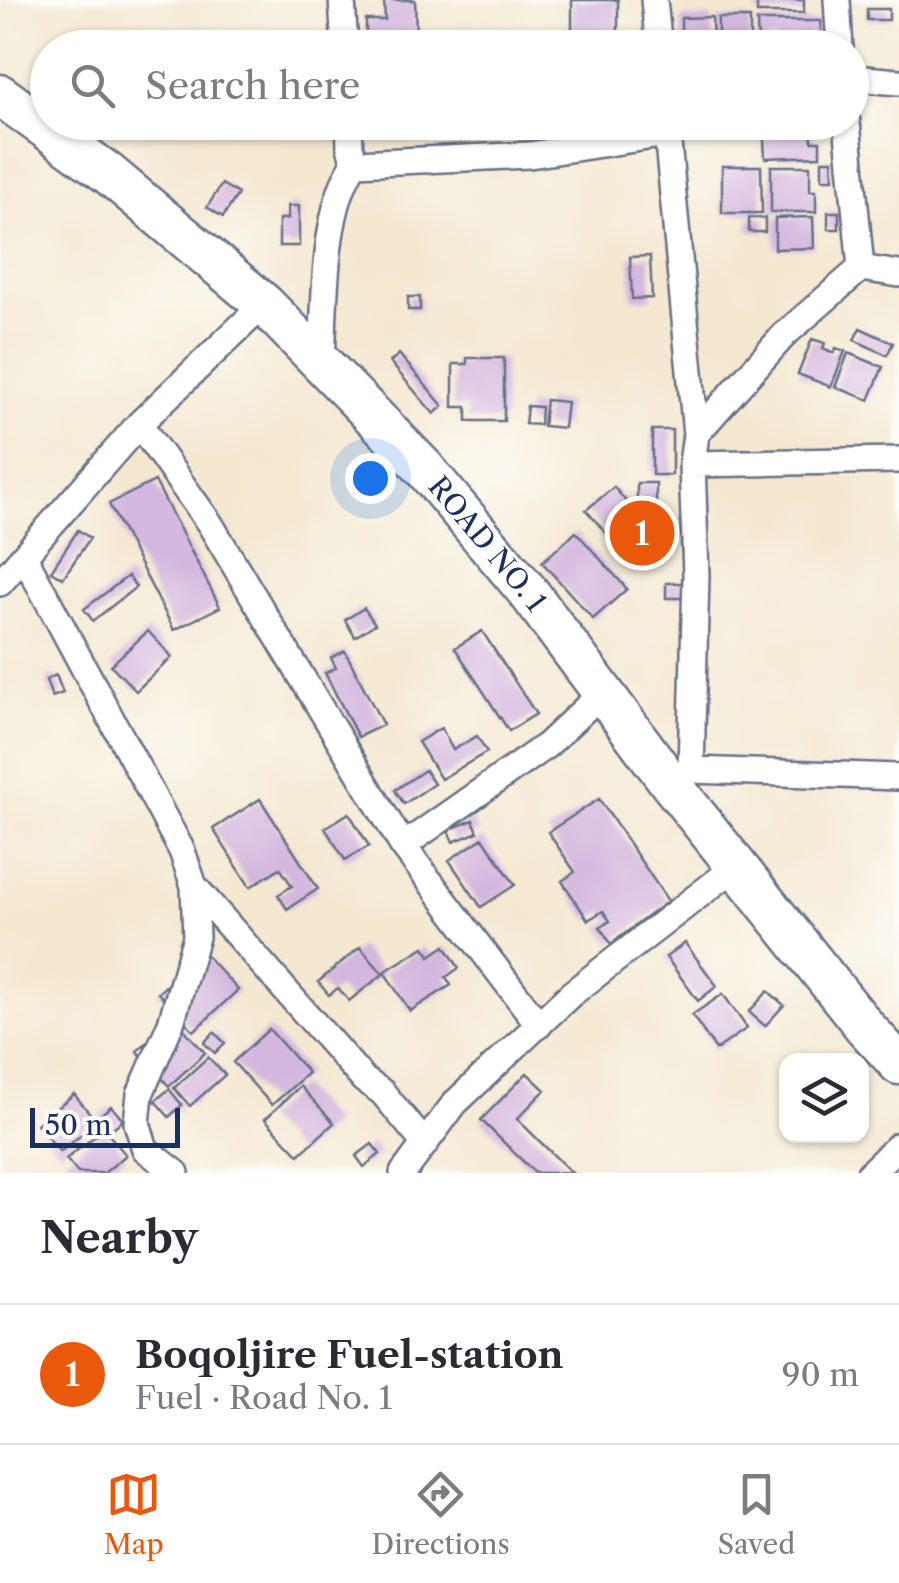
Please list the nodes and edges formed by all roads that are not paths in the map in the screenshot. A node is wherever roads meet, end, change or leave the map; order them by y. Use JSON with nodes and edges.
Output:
{"nodes":[{"id":1,"x":342,"y":0,"type":"edge"},
{"id":2,"x":654,"y":0,"type":"edge"},
{"id":3,"x":837,"y":0,"type":"edge"},
{"id":4,"x":344,"y":30,"type":"edge"},
{"id":5,"x":656,"y":30,"type":"edge"},
{"id":6,"x":839,"y":30,"type":"edge"},
{"id":7,"x":869,"y":79,"type":"edge"},
{"id":8,"x":899,"y":82,"type":"edge"},
{"id":9,"x":0,"y":95,"type":"edge"},
{"id":10,"x":30,"y":117,"type":"edge"},
{"id":11,"x":62,"y":140,"type":"edge"},
{"id":12,"x":350,"y":140,"type":"edge"},
{"id":13,"x":608,"y":140,"type":"edge"},
{"id":14,"x":667,"y":140,"type":"edge"},
{"id":15,"x":849,"y":140,"type":"edge"},
{"id":16,"x":356,"y":163,"type":"junction"},
{"id":17,"x":861,"y":268,"type":"junction"},
{"id":18,"x":899,"y":274,"type":"edge"},
{"id":19,"x":264,"y":304,"type":"junction"},
{"id":20,"x":322,"y":364,"type":"junction"},
{"id":21,"x":139,"y":424,"type":"junction"},
{"id":22,"x":696,"y":434,"type":"junction"},
{"id":23,"x":899,"y":460,"type":"edge"},
{"id":24,"x":692,"y":464,"type":"junction"},
{"id":25,"x":24,"y":556,"type":"junction"},
{"id":26,"x":0,"y":584,"type":"edge"},
{"id":27,"x":603,"y":692,"type":"junction"},
{"id":28,"x":681,"y":777,"type":"junction"},
{"id":29,"x":899,"y":777,"type":"edge"},
{"id":30,"x":404,"y":846,"type":"junction"},
{"id":31,"x":738,"y":865,"type":"junction"},
{"id":32,"x":194,"y":886,"type":"junction"},
{"id":33,"x":538,"y":1025,"type":"junction"},
{"id":34,"x":899,"y":1064,"type":"edge"},
{"id":35,"x":425,"y":1144,"type":"junction"},
{"id":36,"x":899,"y":1145,"type":"edge"},
{"id":37,"x":176,"y":1173,"type":"edge"},
{"id":38,"x":403,"y":1173,"type":"edge"},
{"id":39,"x":870,"y":1173,"type":"edge"}],
"edges":[{"from":1,"to":4,"type":"street"},
{"from":2,"to":5,"type":"street"},
{"from":3,"to":6,"type":"street"},
{"from":7,"to":8,"type":"street"},
{"from":9,"to":10,"type":"highway","name":"ROAD NO. 1"},
{"from":11,"to":19,"type":"highway","name":"ROAD NO. 1"},
{"from":12,"to":16,"type":"street"},
{"from":13,"to":16,"type":"street"},
{"from":14,"to":22,"type":"street"},
{"from":15,"to":17,"type":"street"},
{"from":16,"to":20,"type":"street"},
{"from":17,"to":18,"type":"street"},
{"from":17,"to":22,"type":"street"},
{"from":19,"to":20,"type":"highway","name":"ROAD NO. 1"},
{"from":19,"to":21,"type":"street"},
{"from":20,"to":27,"type":"highway","name":"ROAD NO. 1"},
{"from":21,"to":25,"type":"street"},
{"from":21,"to":30,"type":"street"},
{"from":22,"to":24,"type":"street"},
{"from":23,"to":24,"type":"street"},
{"from":24,"to":28,"type":"street"},
{"from":25,"to":26,"type":"street"},
{"from":25,"to":32,"type":"street"},
{"from":27,"to":28,"type":"highway","name":"ROAD NO. 1"},
{"from":27,"to":30,"type":"street"},
{"from":28,"to":29,"type":"street"},
{"from":28,"to":31,"type":"highway","name":"ROAD NO. 1"},
{"from":30,"to":33,"type":"street"},
{"from":31,"to":33,"type":"street"},
{"from":31,"to":34,"type":"highway","name":"ROAD NO. 1"},
{"from":32,"to":35,"type":"street"},
{"from":32,"to":37,"type":"street"},
{"from":33,"to":35,"type":"street"},
{"from":35,"to":38,"type":"street"},
{"from":36,"to":39,"type":"street"}]}
